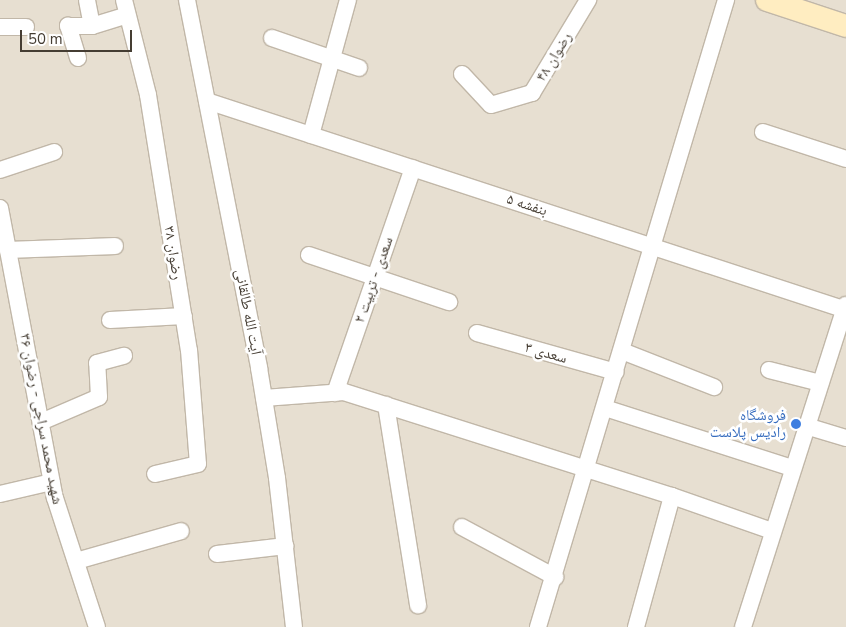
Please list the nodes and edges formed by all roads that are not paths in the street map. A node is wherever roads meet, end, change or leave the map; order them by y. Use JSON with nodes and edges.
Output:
{"nodes":[{"id":1,"x":87,"y":0,"type":"edge"},
{"id":2,"x":186,"y":0,"type":"edge"},
{"id":3,"x":348,"y":0,"type":"edge"},
{"id":4,"x":588,"y":0,"type":"edge"},
{"id":5,"x":726,"y":0,"type":"edge"},
{"id":6,"x":767,"y":0,"type":"edge"},
{"id":7,"x":125,"y":8,"type":"edge"},
{"id":8,"x":92,"y":26,"type":"junction"},
{"id":9,"x":846,"y":26,"type":"edge"},
{"id":10,"x":26,"y":27,"type":"dead end"},
{"id":11,"x":0,"y":28,"type":"edge"},
{"id":12,"x":272,"y":38,"type":"dead end"},
{"id":13,"x":78,"y":58,"type":"dead end"},
{"id":14,"x":332,"y":58,"type":"junction"},
{"id":15,"x":359,"y":68,"type":"dead end"},
{"id":16,"x":462,"y":74,"type":"dead end"},
{"id":17,"x":207,"y":101,"type":"junction"},
{"id":18,"x":763,"y":132,"type":"dead end"},
{"id":19,"x":311,"y":135,"type":"junction"},
{"id":20,"x":54,"y":152,"type":"dead end"},
{"id":21,"x":846,"y":159,"type":"edge"},
{"id":22,"x":412,"y":168,"type":"junction"},
{"id":23,"x":0,"y":170,"type":"edge"},
{"id":24,"x":1,"y":214,"type":"edge"},
{"id":25,"x":115,"y":246,"type":"dead end"},
{"id":26,"x":653,"y":247,"type":"junction"},
{"id":27,"x":8,"y":250,"type":"junction"},
{"id":28,"x":309,"y":255,"type":"dead end"},
{"id":29,"x":375,"y":277,"type":"junction"},
{"id":30,"x":449,"y":302,"type":"dead end"},
{"id":31,"x":845,"y":308,"type":"edge"},
{"id":32,"x":184,"y":316,"type":"junction"},
{"id":33,"x":110,"y":320,"type":"dead end"},
{"id":34,"x":477,"y":333,"type":"dead end"},
{"id":35,"x":622,"y":351,"type":"junction"},
{"id":36,"x":124,"y":356,"type":"dead end"},
{"id":37,"x":769,"y":370,"type":"dead end"},
{"id":38,"x":616,"y":372,"type":"junction"},
{"id":39,"x":820,"y":383,"type":"junction"},
{"id":40,"x":714,"y":387,"type":"dead end"},
{"id":41,"x":335,"y":393,"type":"junction"},
{"id":42,"x":264,"y":398,"type":"junction"},
{"id":43,"x":386,"y":405,"type":"junction"},
{"id":44,"x":605,"y":408,"type":"junction"},
{"id":45,"x":41,"y":422,"type":"junction"},
{"id":46,"x":806,"y":426,"type":"junction"},
{"id":47,"x":846,"y":438,"type":"edge"},
{"id":48,"x":792,"y":468,"type":"junction"},
{"id":49,"x":587,"y":469,"type":"junction"},
{"id":50,"x":155,"y":474,"type":"dead end"},
{"id":51,"x":52,"y":482,"type":"junction"},
{"id":52,"x":0,"y":494,"type":"edge"},
{"id":53,"x":672,"y":496,"type":"junction"},
{"id":54,"x":462,"y":527,"type":"dead end"},
{"id":55,"x":181,"y":531,"type":"dead end"},
{"id":56,"x":772,"y":531,"type":"junction"},
{"id":57,"x":286,"y":546,"type":"junction"},
{"id":58,"x":217,"y":554,"type":"dead end"},
{"id":59,"x":76,"y":560,"type":"junction"},
{"id":60,"x":555,"y":577,"type":"junction"},
{"id":61,"x":418,"y":605,"type":"dead end"},
{"id":62,"x":97,"y":627,"type":"edge"},
{"id":63,"x":294,"y":627,"type":"edge"},
{"id":64,"x":538,"y":627,"type":"edge"},
{"id":65,"x":636,"y":627,"type":"edge"},
{"id":66,"x":743,"y":627,"type":"edge"}],
"edges":[{"from":1,"to":8,"type":"street"},
{"from":2,"to":17,"type":"street","name":"آیت الله طالقانی"},
{"from":3,"to":14,"type":"street"},
{"from":4,"to":16,"type":"street","name":"رضوان ۴۸"},
{"from":5,"to":26,"type":"street"},
{"from":6,"to":9,"type":"main road"},
{"from":7,"to":8,"type":"street"},
{"from":7,"to":32,"type":"street","name":"رضوان ۳۸"},
{"from":8,"to":13,"type":"street"},
{"from":10,"to":11,"type":"street"},
{"from":12,"to":14,"type":"street"},
{"from":14,"to":15,"type":"street"},
{"from":14,"to":19,"type":"street"},
{"from":17,"to":19,"type":"street","name":"بنفشه ۵"},
{"from":17,"to":42,"type":"street","name":"آیت الله طالقانی"},
{"from":18,"to":21,"type":"street"},
{"from":19,"to":22,"type":"street","name":"بنفشه ۵"},
{"from":20,"to":23,"type":"street"},
{"from":22,"to":26,"type":"street","name":"بنفشه ۵"},
{"from":22,"to":29,"type":"street","name":"سعدی - تربیت ۲"},
{"from":24,"to":27,"type":"street","name":"شهید محمد سراجی - رضوان ۳۶"},
{"from":25,"to":27,"type":"street"},
{"from":26,"to":31,"type":"street","name":"بنفشه ۵"},
{"from":26,"to":35,"type":"street"},
{"from":27,"to":45,"type":"street","name":"شهید محمد سراجی - رضوان ۳۶"},
{"from":28,"to":29,"type":"street"},
{"from":29,"to":30,"type":"street"},
{"from":29,"to":41,"type":"street","name":"سعدی - تربیت ۲"},
{"from":31,"to":39,"type":"street"},
{"from":32,"to":33,"type":"street"},
{"from":32,"to":50,"type":"street","name":"رضوان ۳۸"},
{"from":34,"to":38,"type":"street","name":"سعدی ۳"},
{"from":35,"to":38,"type":"street"},
{"from":35,"to":40,"type":"street"},
{"from":36,"to":45,"type":"street"},
{"from":37,"to":39,"type":"street"},
{"from":38,"to":44,"type":"street"},
{"from":39,"to":46,"type":"street"},
{"from":41,"to":42,"type":"street"},
{"from":41,"to":43,"type":"street"},
{"from":42,"to":57,"type":"street","name":"آیت الله طالقانی"},
{"from":43,"to":49,"type":"street"},
{"from":43,"to":61,"type":"street"},
{"from":44,"to":48,"type":"street"},
{"from":44,"to":49,"type":"street"},
{"from":45,"to":51,"type":"street","name":"شهید محمد سراجی - رضوان ۳۶"},
{"from":46,"to":47,"type":"street"},
{"from":46,"to":48,"type":"street"},
{"from":48,"to":56,"type":"street"},
{"from":49,"to":53,"type":"street"},
{"from":49,"to":60,"type":"street"},
{"from":51,"to":52,"type":"street"},
{"from":51,"to":59,"type":"street","name":"شهید محمد سراجی - رضوان ۳۶"},
{"from":53,"to":56,"type":"street"},
{"from":53,"to":65,"type":"street"},
{"from":54,"to":60,"type":"street"},
{"from":55,"to":59,"type":"street"},
{"from":56,"to":66,"type":"street"},
{"from":57,"to":58,"type":"street"},
{"from":57,"to":63,"type":"street","name":"آیت الله طالقانی"},
{"from":59,"to":62,"type":"street","name":"شهید محمد سراجی - رضوان ۳۶"},
{"from":60,"to":64,"type":"street"}]}
